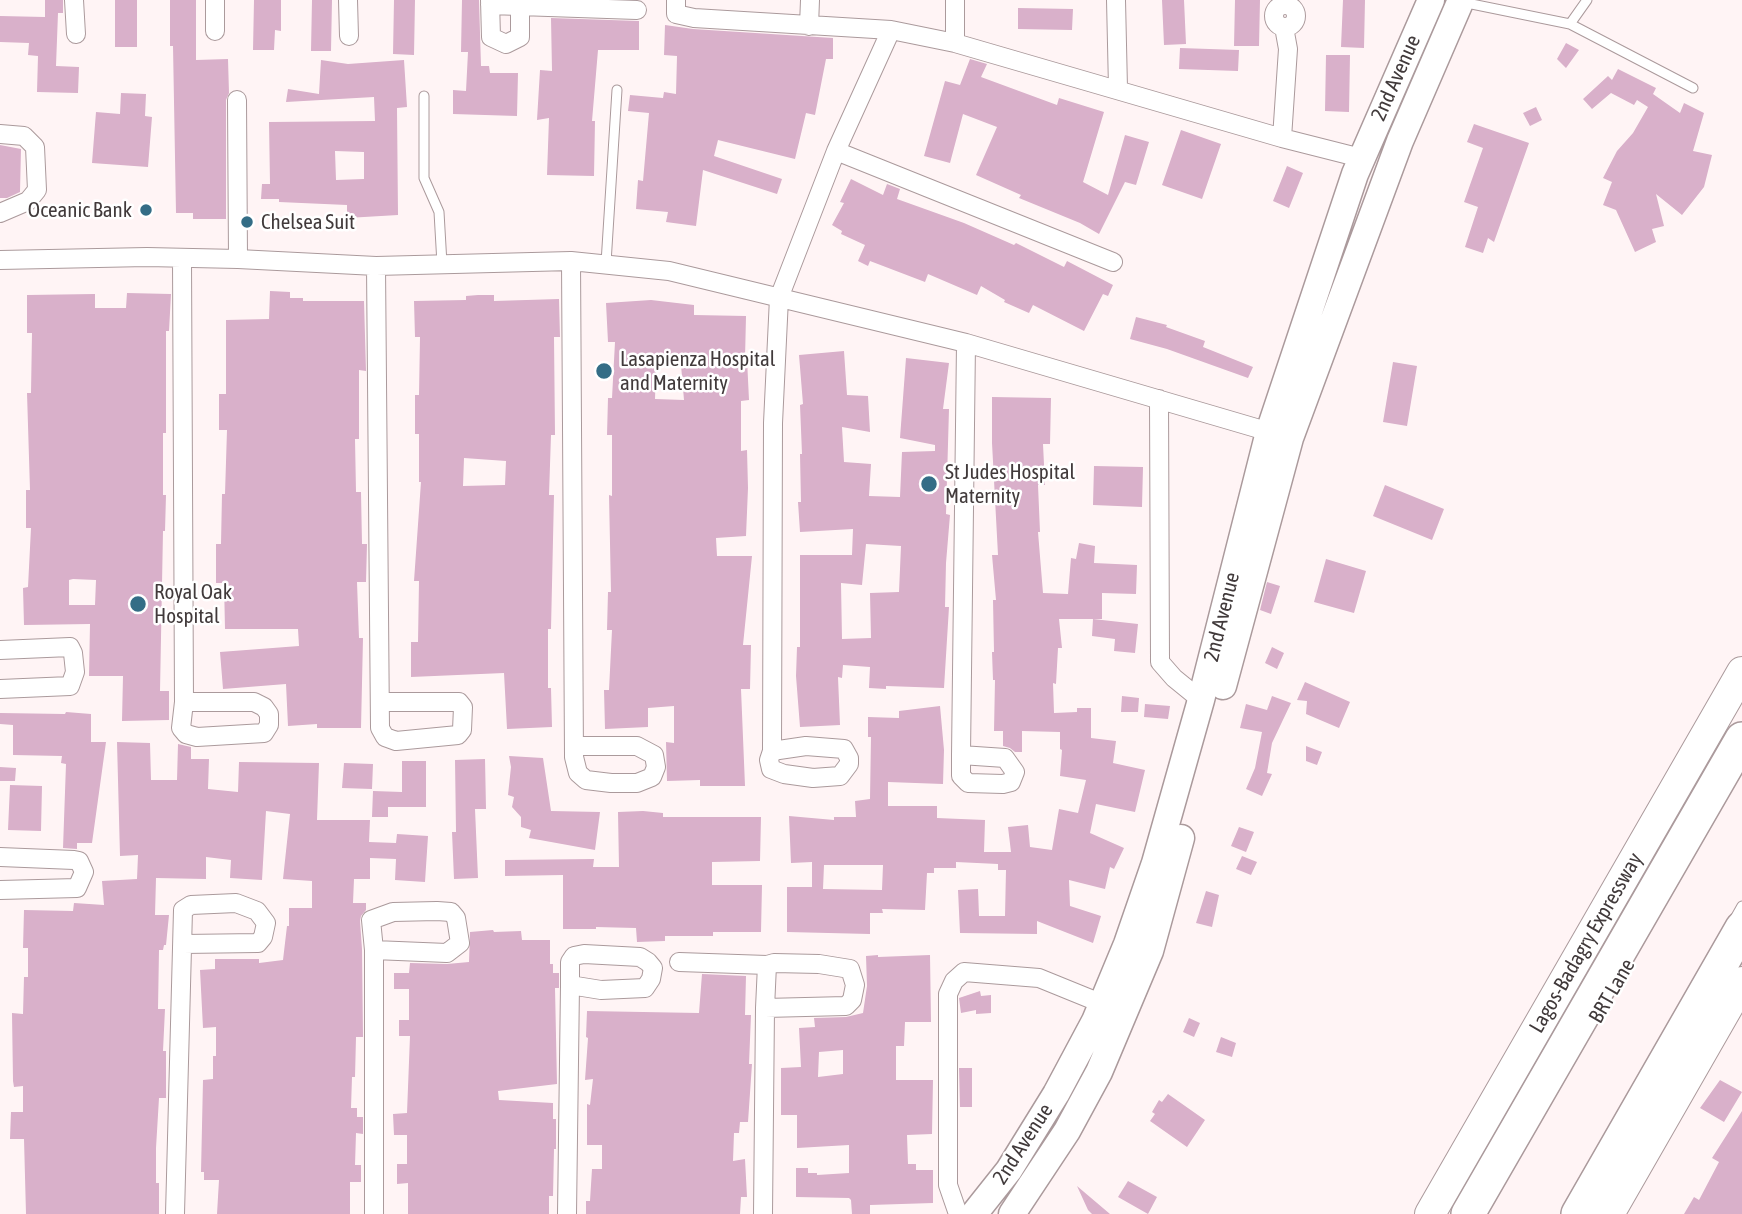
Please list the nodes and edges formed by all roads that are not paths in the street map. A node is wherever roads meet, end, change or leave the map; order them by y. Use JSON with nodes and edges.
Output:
{"nodes":[{"id":1,"x":74,"y":0,"type":"edge"},
{"id":2,"x":215,"y":0,"type":"edge"},
{"id":3,"x":348,"y":0,"type":"edge"},
{"id":4,"x":676,"y":0,"type":"edge"},
{"id":5,"x":810,"y":0,"type":"edge"},
{"id":6,"x":955,"y":0,"type":"edge"},
{"id":7,"x":1116,"y":0,"type":"edge"},
{"id":8,"x":1431,"y":0,"type":"edge"},
{"id":9,"x":1587,"y":0,"type":"edge"},
{"id":10,"x":1461,"y":1,"type":"edge"},
{"id":11,"x":490,"y":3,"type":"edge"},
{"id":12,"x":520,"y":3,"type":"edge"},
{"id":13,"x":637,"y":10,"type":"dead end"},
{"id":14,"x":1570,"y":23,"type":"junction"},
{"id":15,"x":809,"y":26,"type":"junction"},
{"id":16,"x":1284,"y":27,"type":"dead end"},
{"id":17,"x":891,"y":30,"type":"junction"},
{"id":18,"x":215,"y":31,"type":"dead end"},
{"id":19,"x":76,"y":34,"type":"dead end"},
{"id":20,"x":349,"y":36,"type":"dead end"},
{"id":21,"x":955,"y":43,"type":"junction"},
{"id":22,"x":1693,"y":88,"type":"dead end"},
{"id":23,"x":1118,"y":89,"type":"junction"},
{"id":24,"x":617,"y":90,"type":"dead end"},
{"id":25,"x":424,"y":96,"type":"dead end"},
{"id":26,"x":237,"y":100,"type":"dead end"},
{"id":27,"x":0,"y":134,"type":"edge"},
{"id":28,"x":1282,"y":138,"type":"junction"},
{"id":29,"x":836,"y":151,"type":"junction"},
{"id":30,"x":1362,"y":158,"type":"junction"},
{"id":31,"x":0,"y":212,"type":"edge"},
{"id":32,"x":182,"y":259,"type":"junction"},
{"id":33,"x":238,"y":259,"type":"junction"},
{"id":34,"x":0,"y":260,"type":"edge"},
{"id":35,"x":571,"y":261,"type":"junction"},
{"id":36,"x":1113,"y":262,"type":"dead end"},
{"id":37,"x":606,"y":263,"type":"junction"},
{"id":38,"x":442,"y":264,"type":"junction"},
{"id":39,"x":376,"y":266,"type":"junction"},
{"id":40,"x":779,"y":299,"type":"junction"},
{"id":41,"x":966,"y":343,"type":"junction"},
{"id":42,"x":1159,"y":399,"type":"junction"},
{"id":43,"x":1280,"y":435,"type":"junction"},
{"id":44,"x":0,"y":650,"type":"edge"},
{"id":45,"x":1742,"y":672,"type":"edge"},
{"id":46,"x":0,"y":689,"type":"edge"},
{"id":47,"x":1201,"y":700,"type":"junction"},
{"id":48,"x":184,"y":702,"type":"junction"},
{"id":49,"x":380,"y":702,"type":"junction"},
{"id":50,"x":1742,"y":739,"type":"edge"},
{"id":51,"x":574,"y":746,"type":"dead end"},
{"id":52,"x":772,"y":751,"type":"dead end"},
{"id":53,"x":961,"y":755,"type":"dead end"},
{"id":54,"x":0,"y":857,"type":"edge"},
{"id":55,"x":0,"y":890,"type":"edge"},
{"id":56,"x":1742,"y":906,"type":"edge"},
{"id":57,"x":1735,"y":929,"type":"edge"},
{"id":58,"x":183,"y":944,"type":"junction"},
{"id":59,"x":374,"y":950,"type":"junction"},
{"id":60,"x":679,"y":962,"type":"dead end"},
{"id":61,"x":766,"y":965,"type":"junction"},
{"id":62,"x":1742,"y":982,"type":"edge"},
{"id":63,"x":570,"y":985,"type":"dead end"},
{"id":64,"x":1102,"y":1003,"type":"junction"},
{"id":65,"x":765,"y":1008,"type":"junction"},
{"id":66,"x":175,"y":1214,"type":"edge"},
{"id":67,"x":374,"y":1214,"type":"edge"},
{"id":68,"x":567,"y":1214,"type":"edge"},
{"id":69,"x":764,"y":1214,"type":"edge"},
{"id":70,"x":958,"y":1214,"type":"edge"},
{"id":71,"x":974,"y":1214,"type":"edge"},
{"id":72,"x":1012,"y":1214,"type":"edge"},
{"id":73,"x":1430,"y":1214,"type":"edge"},
{"id":74,"x":1468,"y":1214,"type":"edge"},
{"id":75,"x":1578,"y":1214,"type":"edge"},
{"id":76,"x":1609,"y":1214,"type":"edge"}],
"edges":[{"from":1,"to":19,"type":"street"},
{"from":2,"to":18,"type":"street"},
{"from":3,"to":20,"type":"street"},
{"from":4,"to":15,"type":"street"},
{"from":5,"to":15,"type":"street"},
{"from":6,"to":21,"type":"street"},
{"from":7,"to":23,"type":"street"},
{"from":8,"to":30,"type":"street","name":"2nd Avenue"},
{"from":9,"to":14,"type":"lane"},
{"from":10,"to":14,"type":"lane"},
{"from":10,"to":43,"type":"street","name":"2nd Avenue"},
{"from":11,"to":12,"type":"street"},
{"from":11,"to":12,"type":"street"},
{"from":12,"to":13,"type":"street"},
{"from":14,"to":22,"type":"lane"},
{"from":15,"to":17,"type":"street"},
{"from":16,"to":28,"type":"street"},
{"from":17,"to":21,"type":"street"},
{"from":17,"to":29,"type":"street"},
{"from":21,"to":23,"type":"street"},
{"from":23,"to":28,"type":"street"},
{"from":24,"to":37,"type":"lane"},
{"from":25,"to":38,"type":"lane"},
{"from":26,"to":33,"type":"street"},
{"from":27,"to":31,"type":"street"},
{"from":28,"to":30,"type":"street"},
{"from":29,"to":36,"type":"street"},
{"from":29,"to":40,"type":"street"},
{"from":30,"to":43,"type":"street","name":"2nd Avenue"},
{"from":32,"to":33,"type":"street"},
{"from":32,"to":34,"type":"street"},
{"from":32,"to":48,"type":"street"},
{"from":33,"to":39,"type":"street"},
{"from":35,"to":37,"type":"street"},
{"from":35,"to":38,"type":"street"},
{"from":35,"to":51,"type":"street"},
{"from":37,"to":40,"type":"street"},
{"from":38,"to":39,"type":"street"},
{"from":39,"to":49,"type":"street"},
{"from":40,"to":41,"type":"street"},
{"from":40,"to":52,"type":"street"},
{"from":41,"to":42,"type":"street"},
{"from":41,"to":53,"type":"street"},
{"from":42,"to":43,"type":"street"},
{"from":42,"to":47,"type":"street"},
{"from":43,"to":47,"type":"street","name":"2nd Avenue"},
{"from":43,"to":72,"type":"street","name":"2nd Avenue"},
{"from":44,"to":46,"type":"street"},
{"from":45,"to":73,"type":"main road","name":"Lagos-Badagry Expressway"},
{"from":47,"to":64,"type":"street","name":"2nd Avenue"},
{"from":48,"to":48,"type":"street"},
{"from":49,"to":49,"type":"street"},
{"from":50,"to":74,"type":"highway","name":"Lagos-Badagry Expressway"},
{"from":54,"to":55,"type":"street"},
{"from":56,"to":57,"type":"lane"},
{"from":57,"to":75,"type":"highway"},
{"from":58,"to":58,"type":"street"},
{"from":58,"to":66,"type":"street"},
{"from":59,"to":59,"type":"street"},
{"from":59,"to":67,"type":"street"},
{"from":60,"to":61,"type":"street"},
{"from":61,"to":65,"type":"street"},
{"from":61,"to":65,"type":"street"},
{"from":62,"to":76,"type":"main road"},
{"from":63,"to":68,"type":"street"},
{"from":64,"to":70,"type":"street"},
{"from":64,"to":71,"type":"street","name":"2nd Avenue"},
{"from":65,"to":69,"type":"street"}]}
